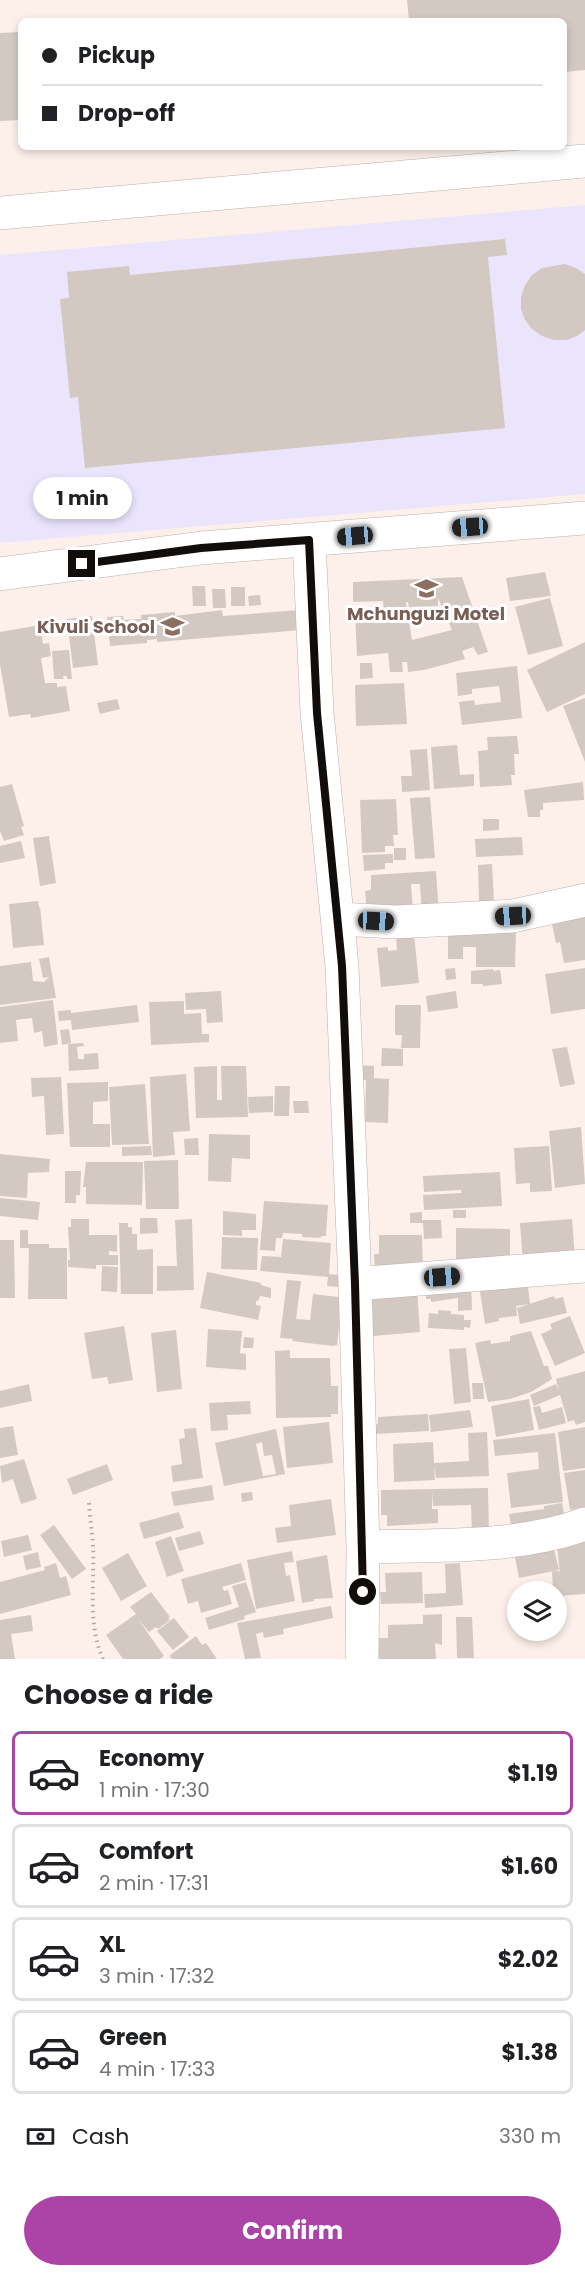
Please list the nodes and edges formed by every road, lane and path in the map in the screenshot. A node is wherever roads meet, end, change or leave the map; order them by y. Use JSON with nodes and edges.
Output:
{"nodes":[{"id":1,"x":585,"y":161,"type":"edge"},
{"id":2,"x":0,"y":213,"type":"edge"},
{"id":3,"x":585,"y":518,"type":"edge"},
{"id":4,"x":309,"y":540,"type":"junction"},
{"id":5,"x":0,"y":574,"type":"edge"},
{"id":6,"x":585,"y":900,"type":"edge"},
{"id":7,"x":339,"y":920,"type":"junction"},
{"id":8,"x":585,"y":1266,"type":"edge"},
{"id":9,"x":355,"y":1284,"type":"junction"},
{"id":10,"x":89,"y":1503,"type":"dead end"},
{"id":11,"x":585,"y":1524,"type":"edge"},
{"id":12,"x":363,"y":1547,"type":"junction"},
{"id":13,"x":103,"y":1659,"type":"edge"},
{"id":14,"x":362,"y":1659,"type":"edge"}],
"edges":[{"from":1,"to":2,"type":"street"},
{"from":3,"to":4,"type":"street"},
{"from":4,"to":5,"type":"street"},
{"from":4,"to":7,"type":"street"},
{"from":6,"to":7,"type":"street"},
{"from":7,"to":9,"type":"street"},
{"from":8,"to":9,"type":"street"},
{"from":9,"to":12,"type":"street"},
{"from":10,"to":13,"type":"path"},
{"from":11,"to":12,"type":"street"},
{"from":12,"to":14,"type":"street"}]}
